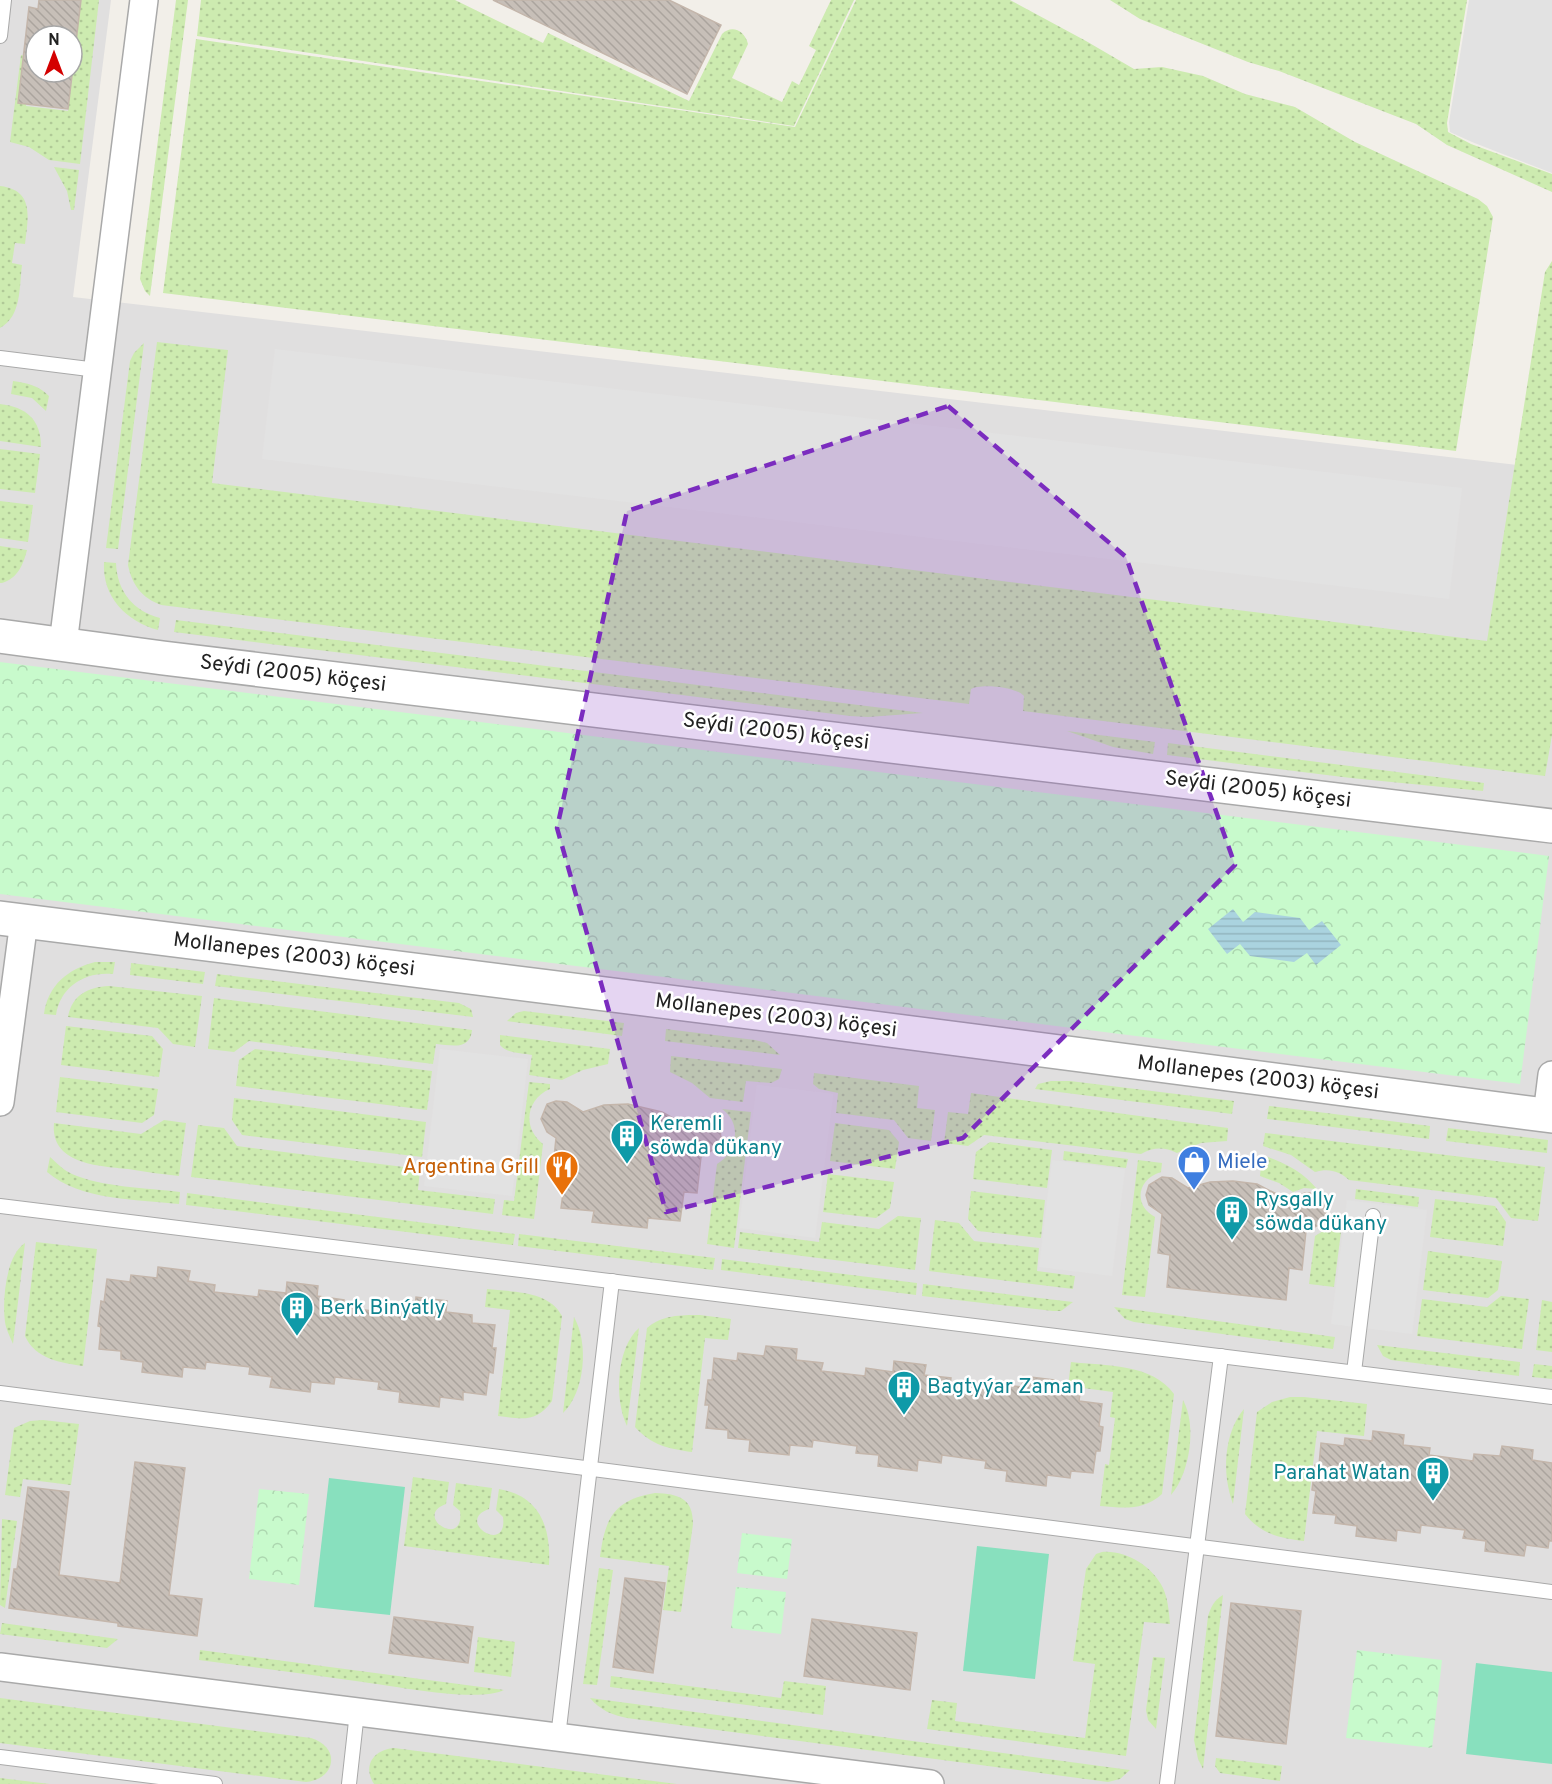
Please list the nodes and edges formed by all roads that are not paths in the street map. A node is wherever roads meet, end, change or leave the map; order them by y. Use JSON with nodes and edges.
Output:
{"nodes":[{"id":1,"x":4,"y":0,"type":"edge"},
{"id":2,"x":144,"y":0,"type":"edge"},
{"id":3,"x":0,"y":36,"type":"edge"},
{"id":4,"x":0,"y":358,"type":"edge"},
{"id":5,"x":97,"y":370,"type":"junction"},
{"id":6,"x":0,"y":636,"type":"edge"},
{"id":7,"x":63,"y":644,"type":"junction"},
{"id":8,"x":1552,"y":826,"type":"edge"},
{"id":9,"x":12,"y":919,"type":"edge"},
{"id":10,"x":1552,"y":1075,"type":"edge"},
{"id":11,"x":0,"y":1102,"type":"edge"},
{"id":12,"x":1550,"y":1116,"type":"edge"},
{"id":13,"x":0,"y":1206,"type":"edge"},
{"id":14,"x":1373,"y":1216,"type":"dead end"},
{"id":15,"x":612,"y":1281,"type":"junction"},
{"id":16,"x":1221,"y":1356,"type":"junction"},
{"id":17,"x":1354,"y":1372,"type":"junction"},
{"id":18,"x":0,"y":1393,"type":"edge"},
{"id":19,"x":1552,"y":1396,"type":"edge"},
{"id":20,"x":591,"y":1469,"type":"junction"},
{"id":21,"x":1197,"y":1546,"type":"junction"},
{"id":22,"x":1552,"y":1592,"type":"edge"},
{"id":23,"x":0,"y":1667,"type":"edge"},
{"id":24,"x":357,"y":1712,"type":"junction"},
{"id":25,"x":558,"y":1737,"type":"junction"},
{"id":26,"x":0,"y":1757,"type":"edge"},
{"id":27,"x":214,"y":1784,"type":"edge"},
{"id":28,"x":349,"y":1784,"type":"edge"},
{"id":29,"x":930,"y":1784,"type":"edge"},
{"id":30,"x":1167,"y":1784,"type":"edge"}],
"edges":[{"from":1,"to":3,"type":"lane"},
{"from":2,"to":5,"type":"street"},
{"from":4,"to":5,"type":"lane"},
{"from":5,"to":7,"type":"street"},
{"from":6,"to":7,"type":"street","name":"Seýdi (2005) köçesi"},
{"from":7,"to":8,"type":"street","name":"Seýdi (2005) köçesi"},
{"from":9,"to":11,"type":"street"},
{"from":9,"to":12,"type":"street","name":"Mollanepes (2003) köçesi"},
{"from":10,"to":12,"type":"street"},
{"from":13,"to":15,"type":"lane"},
{"from":14,"to":17,"type":"lane"},
{"from":15,"to":16,"type":"lane"},
{"from":15,"to":20,"type":"lane"},
{"from":16,"to":17,"type":"lane"},
{"from":16,"to":21,"type":"lane"},
{"from":17,"to":19,"type":"lane"},
{"from":18,"to":20,"type":"lane"},
{"from":20,"to":21,"type":"lane"},
{"from":20,"to":25,"type":"lane"},
{"from":21,"to":22,"type":"lane"},
{"from":21,"to":30,"type":"lane"},
{"from":23,"to":24,"type":"street"},
{"from":24,"to":25,"type":"street"},
{"from":24,"to":28,"type":"lane"},
{"from":25,"to":29,"type":"street"},
{"from":26,"to":27,"type":"lane"}]}
